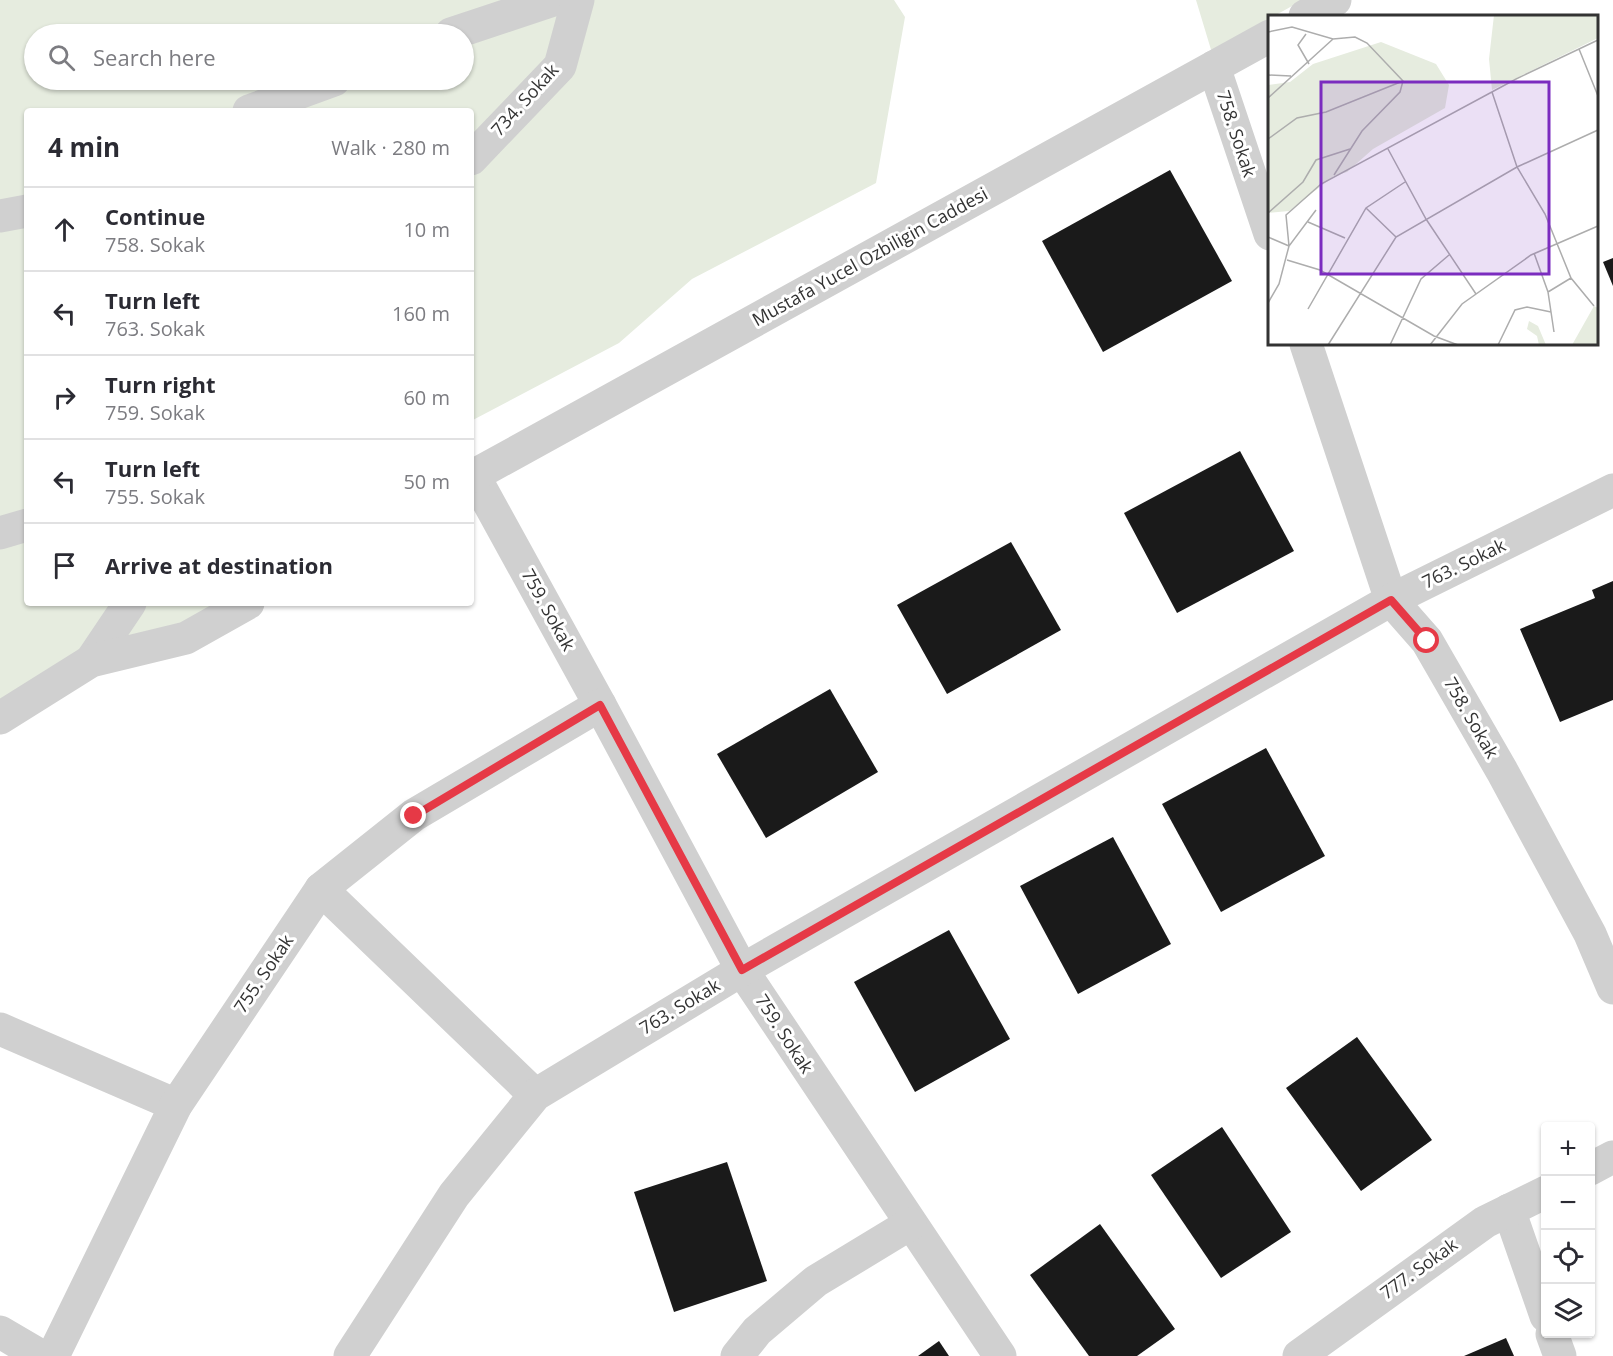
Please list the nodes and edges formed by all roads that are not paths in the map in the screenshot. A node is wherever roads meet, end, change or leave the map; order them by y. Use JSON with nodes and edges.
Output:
{"nodes":[{"id":1,"x":553,"y":0,"type":"edge"},
{"id":2,"x":578,"y":0,"type":"edge"},
{"id":3,"x":1335,"y":0,"type":"edge"},
{"id":4,"x":1307,"y":15,"type":"edge"},
{"id":5,"x":474,"y":27,"type":"edge"},
{"id":6,"x":1268,"y":37,"type":"edge"},
{"id":7,"x":1214,"y":67,"type":"junction"},
{"id":8,"x":307,"y":90,"type":"edge"},
{"id":9,"x":257,"y":108,"type":"edge"},
{"id":10,"x":474,"y":156,"type":"edge"},
{"id":11,"x":24,"y":212,"type":"edge"},
{"id":12,"x":0,"y":216,"type":"edge"},
{"id":13,"x":1268,"y":231,"type":"edge"},
{"id":14,"x":1306,"y":345,"type":"edge"},
{"id":15,"x":474,"y":475,"type":"edge"},
{"id":16,"x":474,"y":480,"type":"edge"},
{"id":17,"x":1613,"y":490,"type":"edge"},
{"id":18,"x":24,"y":526,"type":"edge"},
{"id":19,"x":0,"y":533,"type":"edge"},
{"id":20,"x":1391,"y":600,"type":"junction"},
{"id":21,"x":128,"y":606,"type":"edge"},
{"id":22,"x":243,"y":606,"type":"edge"},
{"id":23,"x":91,"y":661,"type":"junction"},
{"id":24,"x":600,"y":705,"type":"junction"},
{"id":25,"x":0,"y":718,"type":"edge"},
{"id":26,"x":321,"y":889,"type":"junction"},
{"id":27,"x":742,"y":970,"type":"junction"},
{"id":28,"x":1613,"y":988,"type":"edge"},
{"id":29,"x":0,"y":1029,"type":"edge"},
{"id":30,"x":535,"y":1095,"type":"junction"},
{"id":31,"x":176,"y":1105,"type":"junction"},
{"id":32,"x":1613,"y":1157,"type":"edge"},
{"id":33,"x":1595,"y":1166,"type":"edge"},
{"id":34,"x":1541,"y":1194,"type":"edge"},
{"id":35,"x":1509,"y":1210,"type":"junction"},
{"id":36,"x":910,"y":1224,"type":"junction"},
{"id":37,"x":1541,"y":1304,"type":"edge"},
{"id":38,"x":0,"y":1332,"type":"edge"},
{"id":39,"x":1553,"y":1338,"type":"edge"},
{"id":40,"x":41,"y":1356,"type":"edge"},
{"id":41,"x":53,"y":1356,"type":"edge"},
{"id":42,"x":350,"y":1356,"type":"edge"},
{"id":43,"x":736,"y":1356,"type":"edge"},
{"id":44,"x":1000,"y":1356,"type":"edge"},
{"id":45,"x":1299,"y":1356,"type":"edge"},
{"id":46,"x":1560,"y":1356,"type":"edge"}],
"edges":[{"from":1,"to":5,"type":"street"},
{"from":2,"to":10,"type":"street","name":"734. Sokak"},
{"from":3,"to":4,"type":"street"},
{"from":6,"to":7,"type":"street","name":"Mustafa Yucel Ozbiligin Caddesi"},
{"from":7,"to":13,"type":"street","name":"758. Sokak"},
{"from":7,"to":15,"type":"street","name":"Mustafa Yucel Ozbiligin Caddesi"},
{"from":8,"to":9,"type":"street"},
{"from":11,"to":12,"type":"street"},
{"from":14,"to":20,"type":"street","name":"758. Sokak"},
{"from":16,"to":24,"type":"street","name":"759. Sokak"},
{"from":17,"to":20,"type":"street","name":"763. Sokak"},
{"from":18,"to":19,"type":"street"},
{"from":20,"to":27,"type":"street","name":"763. Sokak"},
{"from":20,"to":28,"type":"street","name":"758. Sokak"},
{"from":21,"to":23,"type":"street"},
{"from":22,"to":23,"type":"street"},
{"from":23,"to":25,"type":"street"},
{"from":24,"to":26,"type":"street","name":"755. Sokak"},
{"from":24,"to":27,"type":"street","name":"759. Sokak"},
{"from":26,"to":30,"type":"street"},
{"from":26,"to":31,"type":"street","name":"755. Sokak"},
{"from":27,"to":30,"type":"street","name":"763. Sokak"},
{"from":27,"to":36,"type":"street","name":"759. Sokak"},
{"from":29,"to":31,"type":"street"},
{"from":30,"to":42,"type":"street","name":"763. Sokak"},
{"from":31,"to":41,"type":"street","name":"755. Sokak"},
{"from":32,"to":33,"type":"street"},
{"from":34,"to":35,"type":"street","name":"777. Sokak"},
{"from":35,"to":37,"type":"street"},
{"from":35,"to":45,"type":"street","name":"777. Sokak"},
{"from":36,"to":43,"type":"street"},
{"from":36,"to":44,"type":"street","name":"759. Sokak"},
{"from":38,"to":40,"type":"street"},
{"from":39,"to":46,"type":"street"}]}
